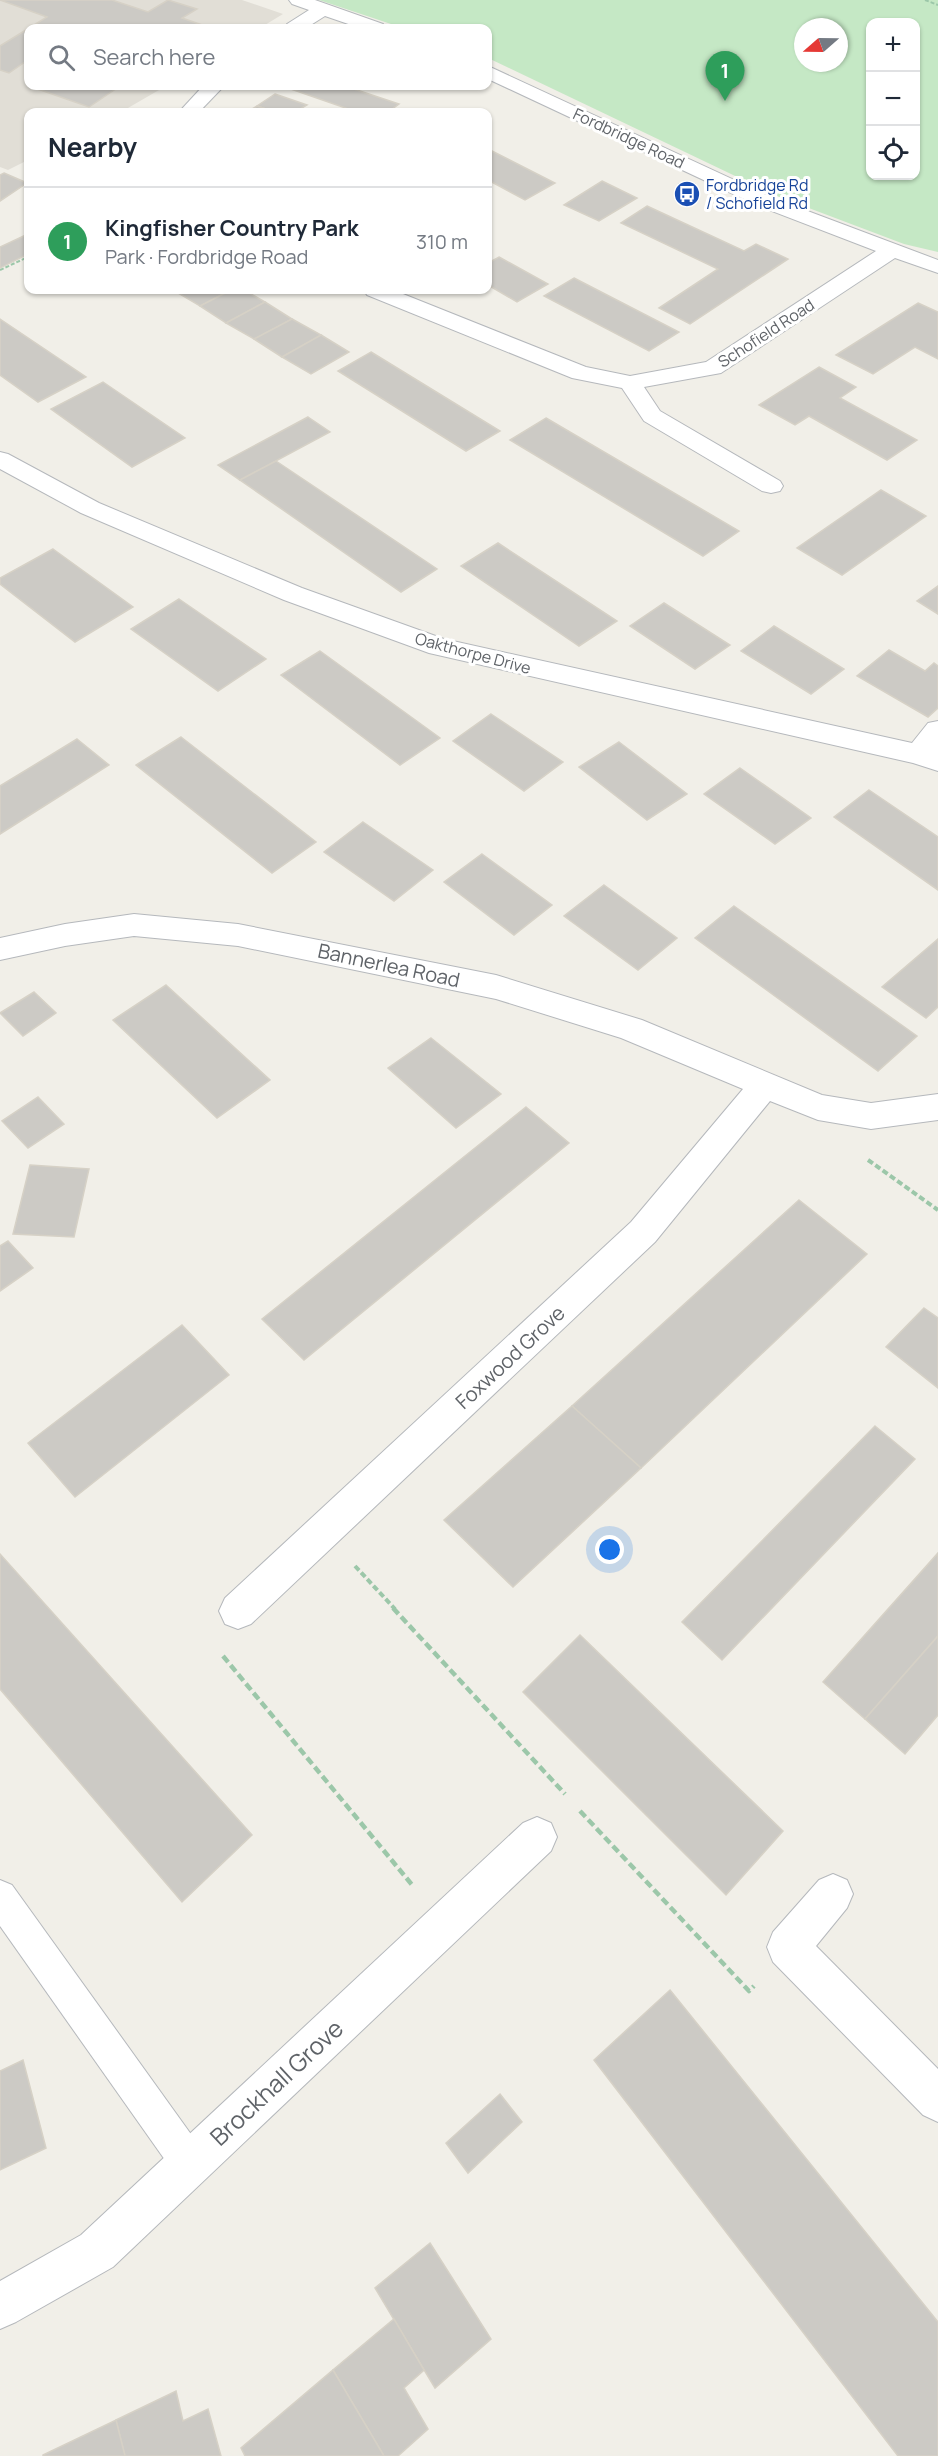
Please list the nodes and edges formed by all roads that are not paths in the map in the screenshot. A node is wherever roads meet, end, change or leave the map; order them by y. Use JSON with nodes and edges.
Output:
{"nodes":[{"id":1,"x":298,"y":0,"type":"edge"},
{"id":2,"x":324,"y":9,"type":"junction"},
{"id":3,"x":300,"y":24,"type":"edge"},
{"id":4,"x":364,"y":24,"type":"edge"},
{"id":5,"x":492,"y":74,"type":"edge"},
{"id":6,"x":209,"y":90,"type":"edge"},
{"id":7,"x":192,"y":108,"type":"edge"},
{"id":8,"x":891,"y":251,"type":"junction"},
{"id":9,"x":938,"y":267,"type":"edge"},
{"id":10,"x":385,"y":294,"type":"edge"},
{"id":11,"x":630,"y":383,"type":"junction"},
{"id":12,"x":0,"y":459,"type":"edge"},
{"id":13,"x":771,"y":486,"type":"dead end"},
{"id":14,"x":938,"y":730,"type":"edge"},
{"id":15,"x":928,"y":757,"type":"edge"},
{"id":16,"x":0,"y":949,"type":"edge"},
{"id":17,"x":764,"y":1086,"type":"junction"},
{"id":18,"x":938,"y":1107,"type":"edge"},
{"id":19,"x":238,"y":1611,"type":"road end"},
{"id":20,"x":537,"y":1837,"type":"dead end"},
{"id":21,"x":833,"y":1893,"type":"dead end"},
{"id":22,"x":0,"y":1897,"type":"edge"},
{"id":23,"x":938,"y":2100,"type":"edge"},
{"id":24,"x":190,"y":2163,"type":"junction"},
{"id":25,"x":0,"y":2306,"type":"edge"}],
"edges":[{"from":1,"to":2,"type":"street"},
{"from":2,"to":3,"type":"street"},
{"from":2,"to":4,"type":"street"},
{"from":5,"to":8,"type":"street","name":"Fordbridge Road"},
{"from":6,"to":7,"type":"street"},
{"from":8,"to":9,"type":"street","name":"Fordbridge Road"},
{"from":8,"to":11,"type":"street","name":"Schofield Road"},
{"from":10,"to":11,"type":"street","name":"Schofield Road"},
{"from":11,"to":13,"type":"street"},
{"from":12,"to":15,"type":"street","name":"Oakthorpe Drive"},
{"from":14,"to":15,"type":"street"},
{"from":16,"to":17,"type":"street","name":"Bannerlea Road"},
{"from":17,"to":18,"type":"street","name":"Bannerlea Road"},
{"from":17,"to":19,"type":"street","name":"Foxwood Grove"},
{"from":20,"to":24,"type":"street","name":"Brockhall Grove"},
{"from":21,"to":23,"type":"street"},
{"from":22,"to":24,"type":"lane"},
{"from":24,"to":25,"type":"street","name":"Brockhall Grove"}]}
